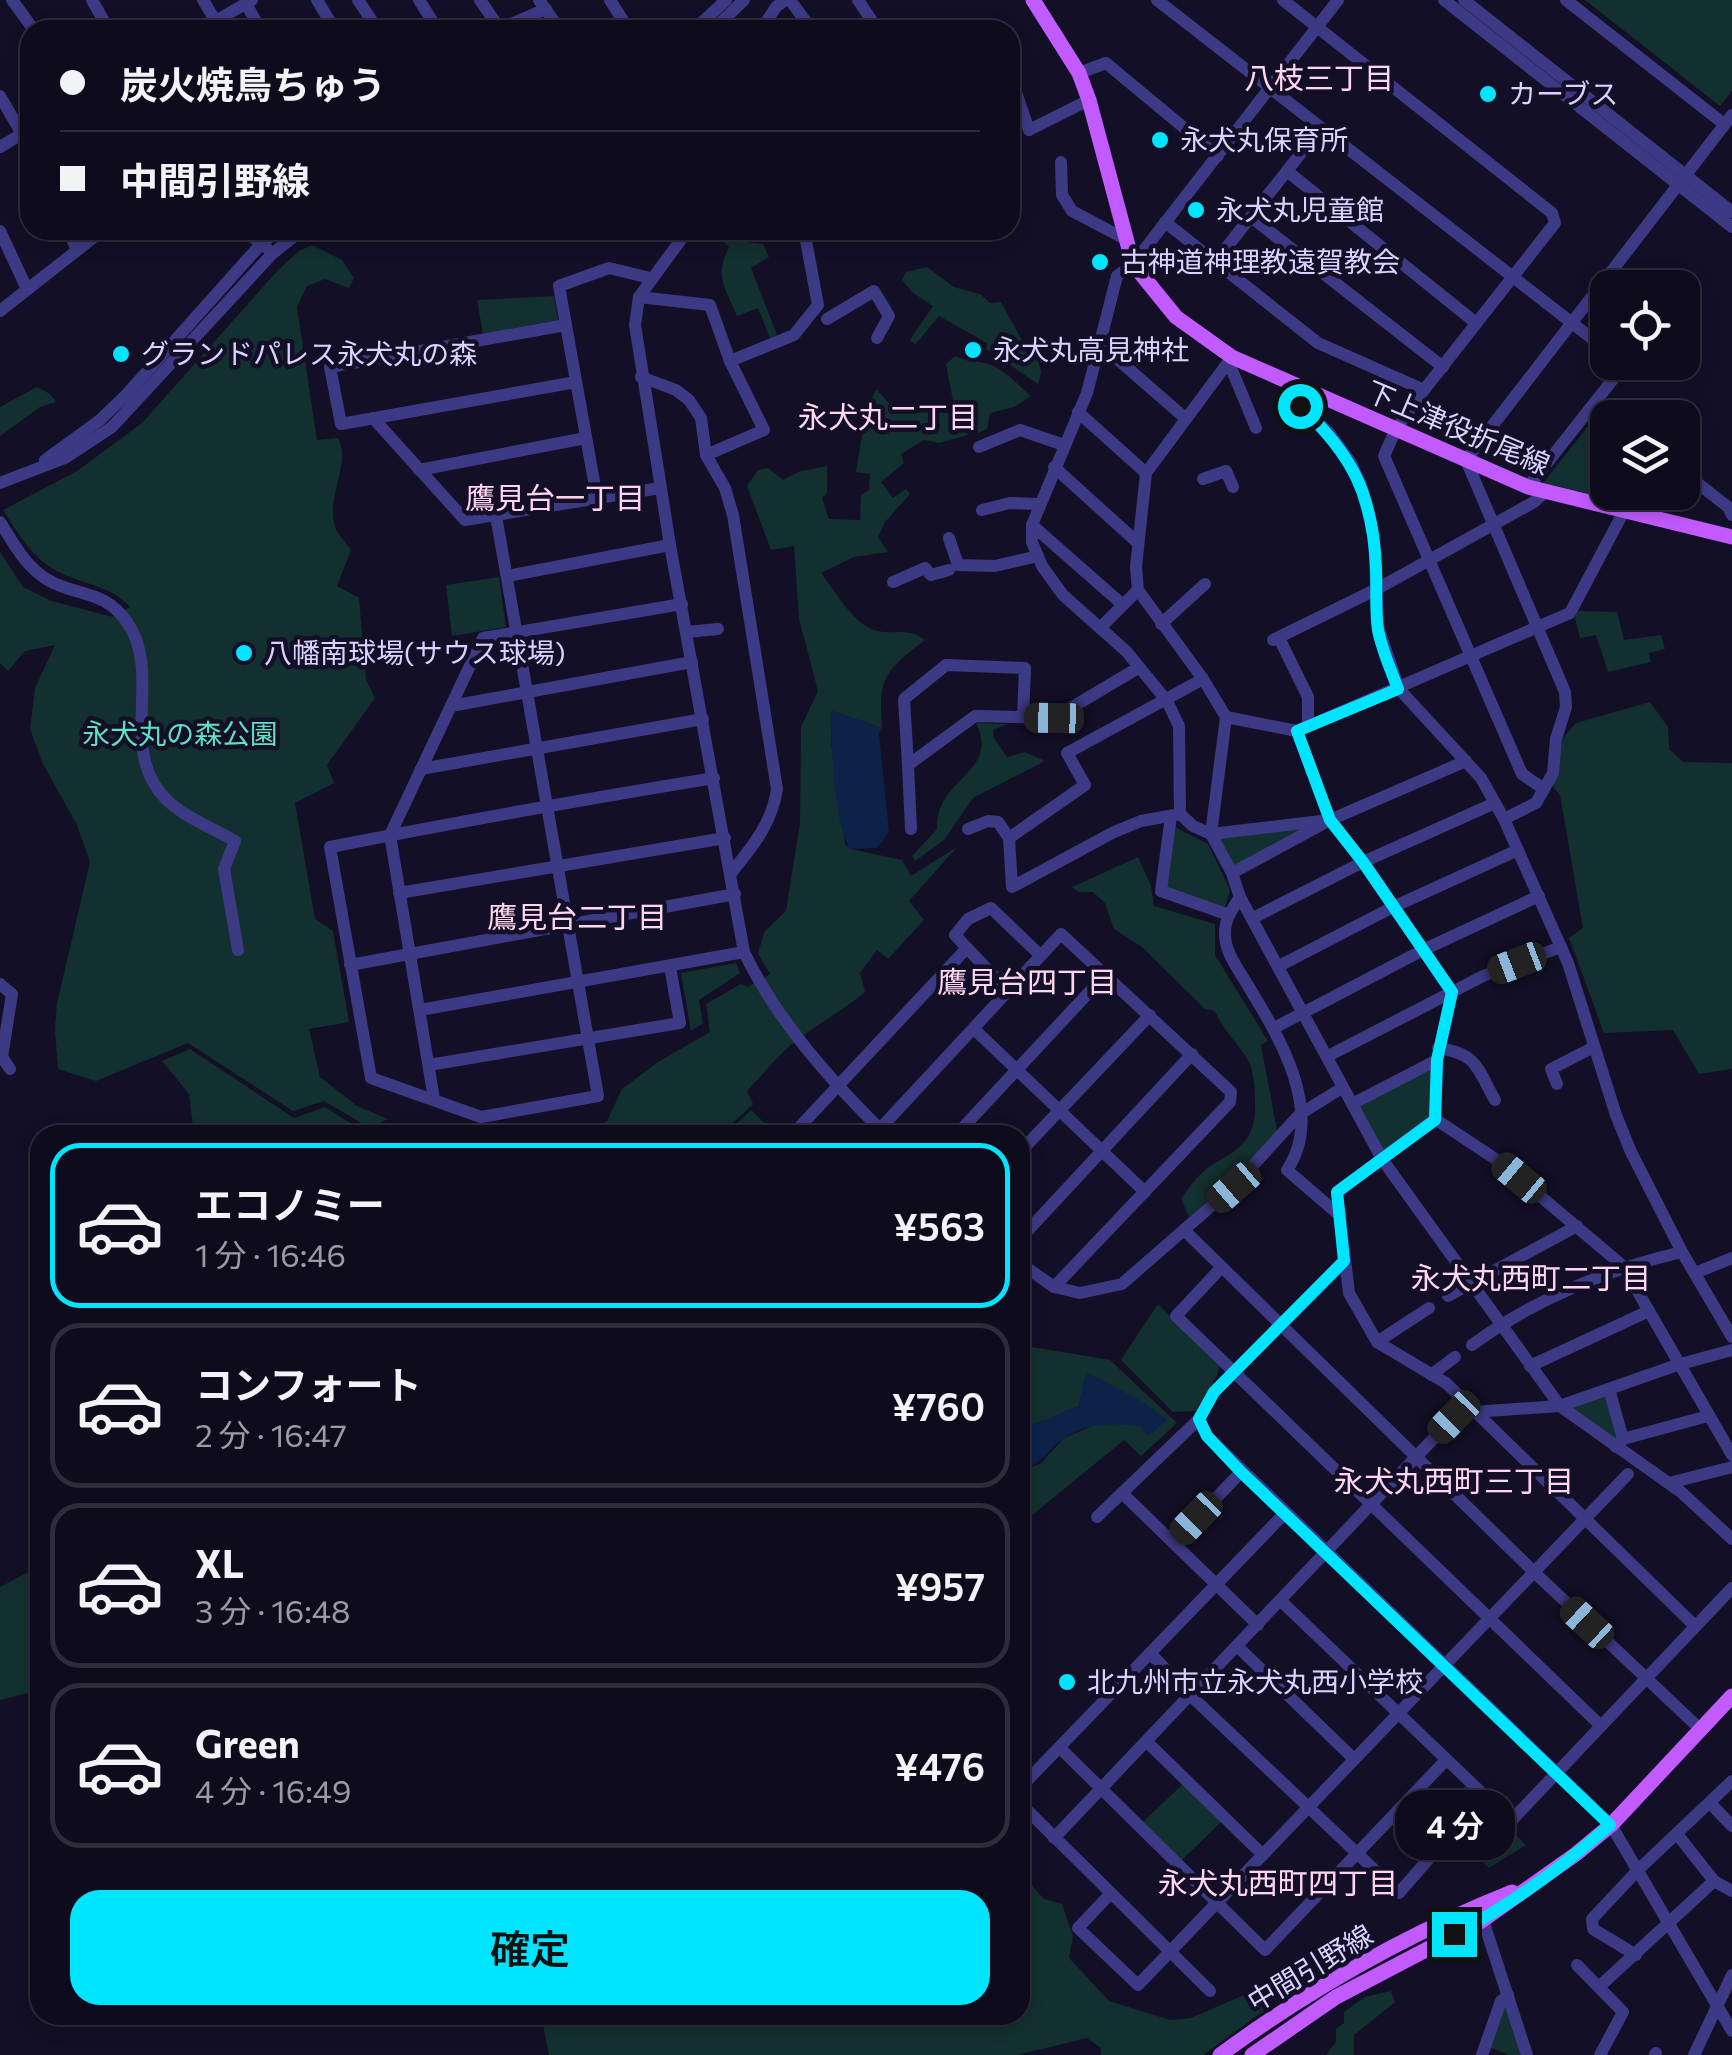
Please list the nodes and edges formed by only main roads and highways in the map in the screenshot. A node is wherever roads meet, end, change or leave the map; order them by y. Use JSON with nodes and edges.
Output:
{"nodes":[{"id":1,"x":1033,"y":0,"type":"edge"},
{"id":2,"x":1727,"y":536,"type":"edge"},
{"id":3,"x":1732,"y":1696,"type":"edge"},
{"id":4,"x":1539,"y":1881,"type":"junction"},
{"id":5,"x":1220,"y":2055,"type":"edge"},
{"id":6,"x":1252,"y":2055,"type":"edge"}],
"edges":[{"from":1,"to":2,"type":"main road","name":"下上津役折尾線"},
{"from":3,"to":4,"type":"main road","name":"中間引野線"},
{"from":4,"to":5,"type":"main road","name":"中間引野線"},
{"from":4,"to":6,"type":"main road","name":"中間引野線"}]}
